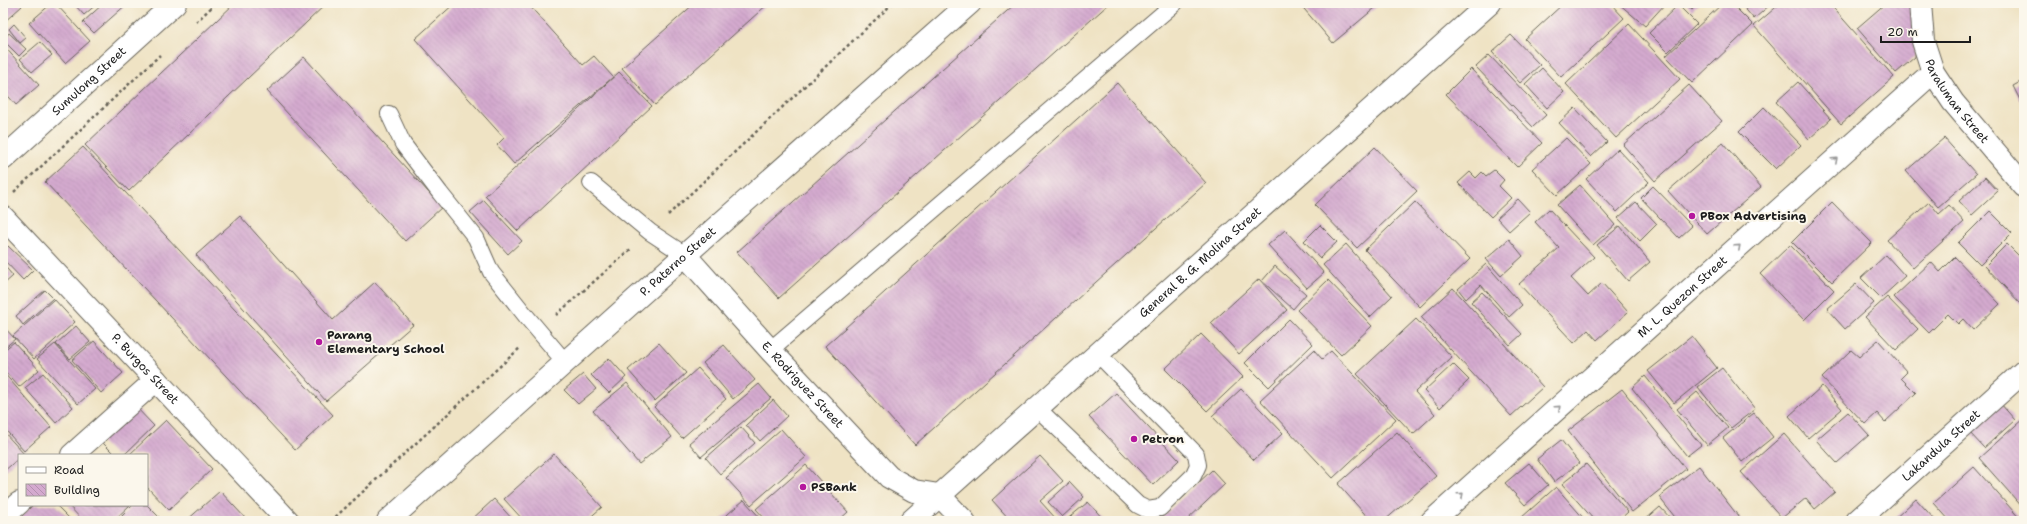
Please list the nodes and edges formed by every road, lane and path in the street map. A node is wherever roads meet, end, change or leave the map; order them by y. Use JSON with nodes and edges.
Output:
{"nodes":[{"id":1,"x":175,"y":3,"type":"edge"},
{"id":2,"x":216,"y":3,"type":"edge"},
{"id":3,"x":893,"y":3,"type":"edge"},
{"id":4,"x":970,"y":3,"type":"edge"},
{"id":5,"x":1175,"y":3,"type":"edge"},
{"id":6,"x":1490,"y":3,"type":"edge"},
{"id":7,"x":1920,"y":3,"type":"edge"},
{"id":8,"x":193,"y":24,"type":"dead end"},
{"id":9,"x":164,"y":52,"type":"dead end"},
{"id":10,"x":1933,"y":72,"type":"junction"},
{"id":11,"x":389,"y":114,"type":"dead end"},
{"id":12,"x":3,"y":159,"type":"edge"},
{"id":13,"x":591,"y":183,"type":"dead end"},
{"id":14,"x":2024,"y":186,"type":"edge"},
{"id":15,"x":6,"y":207,"type":"edge"},
{"id":16,"x":650,"y":232,"type":"junction"},
{"id":17,"x":685,"y":255,"type":"junction"},
{"id":18,"x":540,"y":330,"type":"junction"},
{"id":19,"x":770,"y":350,"type":"junction"},
{"id":20,"x":1097,"y":353,"type":"junction"},
{"id":21,"x":565,"y":362,"type":"junction"},
{"id":22,"x":2024,"y":371,"type":"edge"},
{"id":23,"x":156,"y":380,"type":"junction"},
{"id":24,"x":1036,"y":407,"type":"junction"},
{"id":25,"x":73,"y":454,"type":"edge"},
{"id":26,"x":939,"y":495,"type":"junction"},
{"id":27,"x":18,"y":504,"type":"edge"},
{"id":28,"x":3,"y":517,"type":"edge"},
{"id":29,"x":288,"y":521,"type":"edge"},
{"id":30,"x":331,"y":521,"type":"edge"},
{"id":31,"x":388,"y":521,"type":"edge"},
{"id":32,"x":911,"y":521,"type":"edge"},
{"id":33,"x":964,"y":521,"type":"edge"},
{"id":34,"x":1432,"y":521,"type":"edge"},
{"id":35,"x":1857,"y":521,"type":"edge"}],
"edges":[{"from":1,"to":12,"type":"street","name":"Sumulong Street"},
{"from":2,"to":8,"type":"path"},
{"from":3,"to":16,"type":"path"},
{"from":4,"to":17,"type":"street","name":"P. Paterno Street"},
{"from":5,"to":19,"type":"lane"},
{"from":6,"to":20,"type":"street","name":"General B. G. Molina Street"},
{"from":7,"to":10,"type":"street","name":"Paraluman Street"},
{"from":9,"to":15,"type":"path"},
{"from":10,"to":14,"type":"street","name":"Paraluman Street"},
{"from":34,"to":10,"type":"street","name":"M. L. Quezon Street","one_way":true},
{"from":11,"to":18,"type":"lane"},
{"from":13,"to":16,"type":"lane","name":"E. Rodriguez Street"},
{"from":15,"to":23,"type":"street","name":"P. Burgos Street"},
{"from":16,"to":17,"type":"lane","name":"E. Rodriguez Street"},
{"from":16,"to":18,"type":"path"},
{"from":17,"to":19,"type":"street","name":"E. Rodriguez Street"},
{"from":17,"to":21,"type":"street","name":"P. Paterno Street"},
{"from":18,"to":21,"type":"lane"},
{"from":18,"to":30,"type":"path"},
{"from":19,"to":26,"type":"street","name":"E. Rodriguez Street"},
{"from":20,"to":24,"type":"street","name":"General B. G. Molina Street"},
{"from":20,"to":24,"type":"lane"},
{"from":21,"to":31,"type":"street","name":"P. Paterno Street"},
{"from":22,"to":35,"type":"street","name":"Lakandula Street"},
{"from":23,"to":25,"type":"street"},
{"from":23,"to":29,"type":"street","name":"P. Burgos Street"},
{"from":24,"to":26,"type":"street","name":"General B. G. Molina Street"},
{"from":26,"to":32,"type":"street","name":"General B. G. Molina Street"},
{"from":26,"to":33,"type":"street"},
{"from":27,"to":28,"type":"street"}]}
